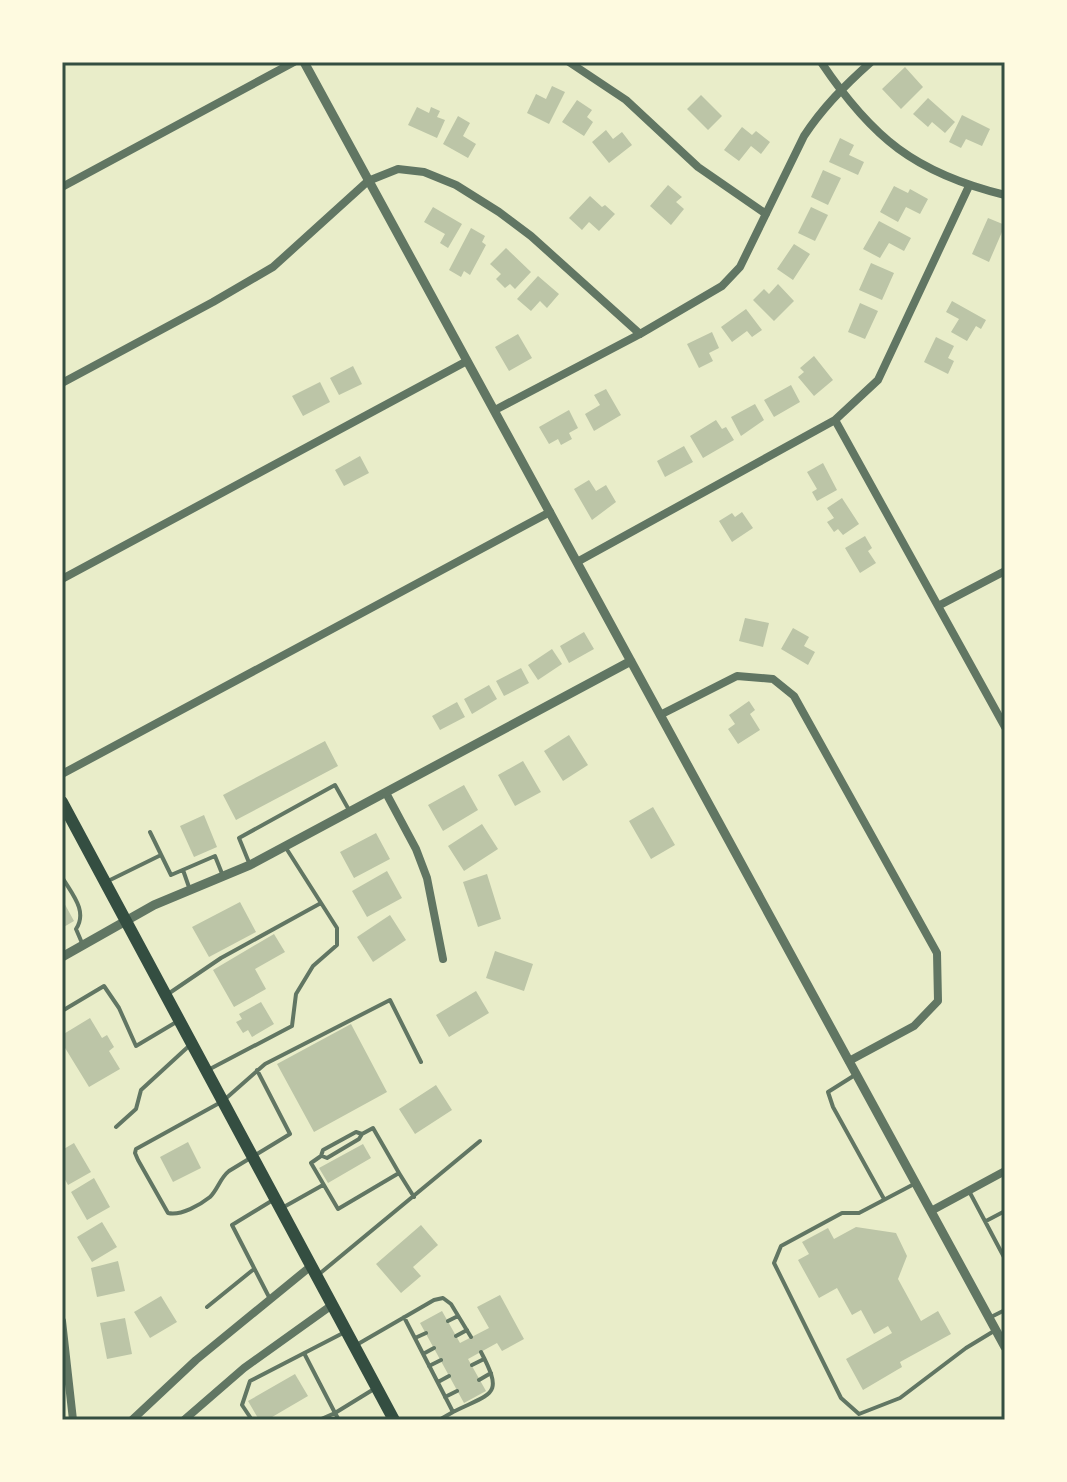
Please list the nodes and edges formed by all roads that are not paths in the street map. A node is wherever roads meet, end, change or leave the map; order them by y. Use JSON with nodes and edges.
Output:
{"nodes":[{"id":1,"x":294,"y":62,"type":"edge"},
{"id":2,"x":304,"y":62,"type":"edge"},
{"id":3,"x":569,"y":62,"type":"edge"},
{"id":4,"x":821,"y":62,"type":"edge"},
{"id":5,"x":871,"y":62,"type":"edge"},
{"id":6,"x":840,"y":90,"type":"junction"},
{"id":7,"x":368,"y":181,"type":"junction"},
{"id":8,"x":969,"y":186,"type":"junction"},
{"id":9,"x":62,"y":187,"type":"edge"},
{"id":10,"x":1005,"y":195,"type":"edge"},
{"id":11,"x":766,"y":214,"type":"junction"},
{"id":12,"x":640,"y":334,"type":"junction"},
{"id":13,"x":467,"y":361,"type":"junction"},
{"id":14,"x":62,"y":383,"type":"edge"},
{"id":15,"x":495,"y":410,"type":"junction"},
{"id":16,"x":835,"y":420,"type":"junction"},
{"id":17,"x":550,"y":512,"type":"junction"},
{"id":18,"x":577,"y":562,"type":"junction"},
{"id":19,"x":1005,"y":571,"type":"edge"},
{"id":20,"x":62,"y":579,"type":"edge"},
{"id":21,"x":938,"y":606,"type":"junction"},
{"id":22,"x":631,"y":661,"type":"junction"},
{"id":23,"x":660,"y":715,"type":"junction"},
{"id":24,"x":1005,"y":727,"type":"edge"},
{"id":25,"x":62,"y":774,"type":"edge"},
{"id":26,"x":386,"y":793,"type":"junction"},
{"id":27,"x":62,"y":802,"type":"edge"},
{"id":28,"x":350,"y":812,"type":"junction"},
{"id":29,"x":67,"y":824,"type":"edge"},
{"id":30,"x":150,"y":832,"type":"dead end"},
{"id":31,"x":285,"y":846,"type":"junction"},
{"id":32,"x":161,"y":855,"type":"junction"},
{"id":33,"x":250,"y":865,"type":"junction"},
{"id":34,"x":183,"y":870,"type":"junction"},
{"id":35,"x":62,"y":877,"type":"edge"},
{"id":36,"x":223,"y":877,"type":"junction"},
{"id":37,"x":105,"y":882,"type":"junction"},
{"id":38,"x":190,"y":890,"type":"junction"},
{"id":39,"x":321,"y":903,"type":"junction"},
{"id":40,"x":126,"y":921,"type":"junction"},
{"id":41,"x":83,"y":945,"type":"junction"},
{"id":42,"x":62,"y":957,"type":"edge"},
{"id":43,"x":443,"y":959,"type":"dead end"},
{"id":44,"x":166,"y":995,"type":"junction"},
{"id":45,"x":62,"y":1011,"type":"edge"},
{"id":46,"x":179,"y":1020,"type":"junction"},
{"id":47,"x":192,"y":1043,"type":"junction"},
{"id":48,"x":849,"y":1061,"type":"junction"},
{"id":49,"x":421,"y":1062,"type":"dead end"},
{"id":50,"x":206,"y":1070,"type":"junction"},
{"id":51,"x":257,"y":1070,"type":"junction"},
{"id":52,"x":857,"y":1075,"type":"junction"},
{"id":53,"x":223,"y":1101,"type":"junction"},
{"id":54,"x":116,"y":1127,"type":"dead end"},
{"id":55,"x":362,"y":1134,"type":"junction"},
{"id":56,"x":480,"y":1141,"type":"dead end"},
{"id":57,"x":321,"y":1156,"type":"junction"},
{"id":58,"x":253,"y":1157,"type":"junction"},
{"id":59,"x":1005,"y":1171,"type":"edge"},
{"id":60,"x":399,"y":1173,"type":"junction"},
{"id":61,"x":916,"y":1183,"type":"junction"},
{"id":62,"x":323,"y":1185,"type":"junction"},
{"id":63,"x":969,"y":1191,"type":"junction"},
{"id":64,"x":414,"y":1197,"type":"junction"},
{"id":65,"x":884,"y":1199,"type":"junction"},
{"id":66,"x":278,"y":1204,"type":"junction"},
{"id":67,"x":931,"y":1211,"type":"junction"},
{"id":68,"x":1005,"y":1211,"type":"edge"},
{"id":69,"x":985,"y":1221,"type":"junction"},
{"id":70,"x":1005,"y":1259,"type":"edge"},
{"id":71,"x":254,"y":1269,"type":"junction"},
{"id":72,"x":314,"y":1271,"type":"junction"},
{"id":73,"x":270,"y":1299,"type":"junction"},
{"id":74,"x":332,"y":1305,"type":"junction"},
{"id":75,"x":207,"y":1307,"type":"dead end"},
{"id":76,"x":1005,"y":1310,"type":"edge"},
{"id":77,"x":458,"y":1316,"type":"junction"},
{"id":78,"x":404,"y":1317,"type":"junction"},
{"id":79,"x":989,"y":1318,"type":"junction"},
{"id":80,"x":62,"y":1321,"type":"edge"},
{"id":81,"x":448,"y":1321,"type":"dead end"},
{"id":82,"x":467,"y":1330,"type":"junction"},
{"id":83,"x":996,"y":1330,"type":"junction"},
{"id":84,"x":346,"y":1331,"type":"junction"},
{"id":85,"x":426,"y":1333,"type":"dead end"},
{"id":86,"x":456,"y":1336,"type":"dead end"},
{"id":87,"x":471,"y":1337,"type":"dead end"},
{"id":88,"x":415,"y":1338,"type":"junction"},
{"id":89,"x":354,"y":1346,"type":"junction"},
{"id":90,"x":1005,"y":1347,"type":"edge"},
{"id":91,"x":434,"y":1348,"type":"dead end"},
{"id":92,"x":481,"y":1352,"type":"dead end"},
{"id":93,"x":304,"y":1353,"type":"junction"},
{"id":94,"x":423,"y":1354,"type":"junction"},
{"id":95,"x":484,"y":1359,"type":"junction"},
{"id":96,"x":441,"y":1360,"type":"dead end"},
{"id":97,"x":472,"y":1365,"type":"dead end"},
{"id":98,"x":429,"y":1366,"type":"junction"},
{"id":99,"x":491,"y":1372,"type":"junction"},
{"id":100,"x":449,"y":1376,"type":"dead end"},
{"id":101,"x":479,"y":1380,"type":"dead end"},
{"id":102,"x":438,"y":1382,"type":"junction"},
{"id":103,"x":376,"y":1388,"type":"junction"},
{"id":104,"x":457,"y":1391,"type":"dead end"},
{"id":105,"x":445,"y":1397,"type":"junction"},
{"id":106,"x":453,"y":1412,"type":"junction"},
{"id":107,"x":335,"y":1413,"type":"junction"},
{"id":108,"x":73,"y":1420,"type":"edge"},
{"id":109,"x":132,"y":1420,"type":"edge"},
{"id":110,"x":184,"y":1420,"type":"edge"},
{"id":111,"x":252,"y":1420,"type":"edge"},
{"id":112,"x":319,"y":1420,"type":"edge"},
{"id":113,"x":339,"y":1420,"type":"edge"},
{"id":114,"x":394,"y":1420,"type":"edge"},
{"id":115,"x":439,"y":1420,"type":"edge"}],
"edges":[{"from":1,"to":9,"type":"street"},
{"from":2,"to":7,"type":"street"},
{"from":3,"to":11,"type":"street"},
{"from":4,"to":6,"type":"street"},
{"from":5,"to":6,"type":"street"},
{"from":6,"to":8,"type":"street"},
{"from":6,"to":11,"type":"street"},
{"from":7,"to":12,"type":"street"},
{"from":7,"to":13,"type":"street"},
{"from":7,"to":14,"type":"street"},
{"from":8,"to":10,"type":"street"},
{"from":8,"to":16,"type":"street"},
{"from":11,"to":12,"type":"street"},
{"from":12,"to":15,"type":"street"},
{"from":13,"to":15,"type":"street"},
{"from":13,"to":20,"type":"street"},
{"from":15,"to":17,"type":"street"},
{"from":16,"to":18,"type":"street"},
{"from":16,"to":21,"type":"street"},
{"from":17,"to":18,"type":"street"},
{"from":17,"to":25,"type":"street"},
{"from":18,"to":22,"type":"street"},
{"from":19,"to":21,"type":"street"},
{"from":21,"to":24,"type":"street"},
{"from":22,"to":23,"type":"street"},
{"from":22,"to":26,"type":"street"},
{"from":23,"to":48,"type":"street"},
{"from":23,"to":48,"type":"street"},
{"from":26,"to":28,"type":"street"},
{"from":26,"to":43,"type":"street"},
{"from":27,"to":29,"type":"highway"},
{"from":28,"to":31,"type":"street"},
{"from":28,"to":33,"type":"lane"},
{"from":29,"to":37,"type":"highway"},
{"from":30,"to":32,"type":"lane"},
{"from":31,"to":33,"type":"street"},
{"from":31,"to":39,"type":"lane"},
{"from":32,"to":34,"type":"lane"},
{"from":32,"to":37,"type":"lane"},
{"from":33,"to":36,"type":"street"},
{"from":34,"to":36,"type":"lane"},
{"from":34,"to":38,"type":"lane"},
{"from":35,"to":41,"type":"lane"},
{"from":36,"to":38,"type":"street"},
{"from":37,"to":40,"type":"highway"},
{"from":38,"to":40,"type":"street"},
{"from":39,"to":44,"type":"lane"},
{"from":39,"to":50,"type":"lane"},
{"from":40,"to":41,"type":"street"},
{"from":40,"to":44,"type":"highway"},
{"from":41,"to":42,"type":"street"},
{"from":44,"to":46,"type":"highway"},
{"from":45,"to":46,"type":"lane"},
{"from":46,"to":47,"type":"highway"},
{"from":47,"to":50,"type":"highway"},
{"from":47,"to":54,"type":"lane"},
{"from":48,"to":52,"type":"street"},
{"from":49,"to":51,"type":"lane"},
{"from":50,"to":53,"type":"highway"},
{"from":51,"to":53,"type":"lane"},
{"from":51,"to":58,"type":"lane"},
{"from":52,"to":61,"type":"street"},
{"from":52,"to":65,"type":"lane"},
{"from":53,"to":58,"type":"highway"},
{"from":53,"to":58,"type":"lane"},
{"from":55,"to":57,"type":"lane"},
{"from":55,"to":57,"type":"lane"},
{"from":55,"to":60,"type":"lane"},
{"from":56,"to":64,"type":"lane"},
{"from":57,"to":62,"type":"lane"},
{"from":58,"to":66,"type":"highway"},
{"from":59,"to":63,"type":"street"},
{"from":60,"to":62,"type":"lane"},
{"from":60,"to":64,"type":"lane"},
{"from":61,"to":65,"type":"lane"},
{"from":61,"to":67,"type":"street"},
{"from":62,"to":66,"type":"lane"},
{"from":63,"to":67,"type":"street"},
{"from":63,"to":69,"type":"lane"},
{"from":64,"to":72,"type":"lane"},
{"from":65,"to":83,"type":"lane"},
{"from":66,"to":71,"type":"lane"},
{"from":66,"to":72,"type":"highway"},
{"from":67,"to":79,"type":"street"},
{"from":68,"to":69,"type":"lane"},
{"from":69,"to":70,"type":"lane"},
{"from":71,"to":73,"type":"lane"},
{"from":71,"to":75,"type":"lane"},
{"from":72,"to":73,"type":"street"},
{"from":72,"to":74,"type":"highway"},
{"from":73,"to":109,"type":"street"},
{"from":74,"to":84,"type":"highway"},
{"from":74,"to":110,"type":"street"},
{"from":76,"to":79,"type":"lane"},
{"from":77,"to":78,"type":"lane"},
{"from":77,"to":81,"type":"lane"},
{"from":77,"to":82,"type":"lane"},
{"from":78,"to":88,"type":"lane"},
{"from":78,"to":89,"type":"lane"},
{"from":79,"to":83,"type":"street"},
{"from":80,"to":108,"type":"street"},
{"from":82,"to":86,"type":"lane"},
{"from":82,"to":87,"type":"lane"},
{"from":83,"to":90,"type":"street"},
{"from":84,"to":89,"type":"highway"},
{"from":84,"to":93,"type":"lane"},
{"from":85,"to":88,"type":"lane"},
{"from":88,"to":94,"type":"lane"},
{"from":89,"to":103,"type":"highway"},
{"from":91,"to":94,"type":"lane"},
{"from":92,"to":95,"type":"lane"},
{"from":93,"to":107,"type":"lane"},
{"from":93,"to":111,"type":"lane"},
{"from":94,"to":98,"type":"lane"},
{"from":95,"to":97,"type":"lane"},
{"from":95,"to":99,"type":"lane"},
{"from":96,"to":98,"type":"lane"},
{"from":98,"to":102,"type":"lane"},
{"from":99,"to":101,"type":"lane"},
{"from":99,"to":106,"type":"lane"},
{"from":100,"to":102,"type":"lane"},
{"from":102,"to":105,"type":"lane"},
{"from":103,"to":107,"type":"lane"},
{"from":103,"to":114,"type":"highway"},
{"from":104,"to":105,"type":"lane"},
{"from":105,"to":106,"type":"lane"},
{"from":106,"to":115,"type":"lane"},
{"from":107,"to":112,"type":"lane"},
{"from":107,"to":113,"type":"lane"}]}
